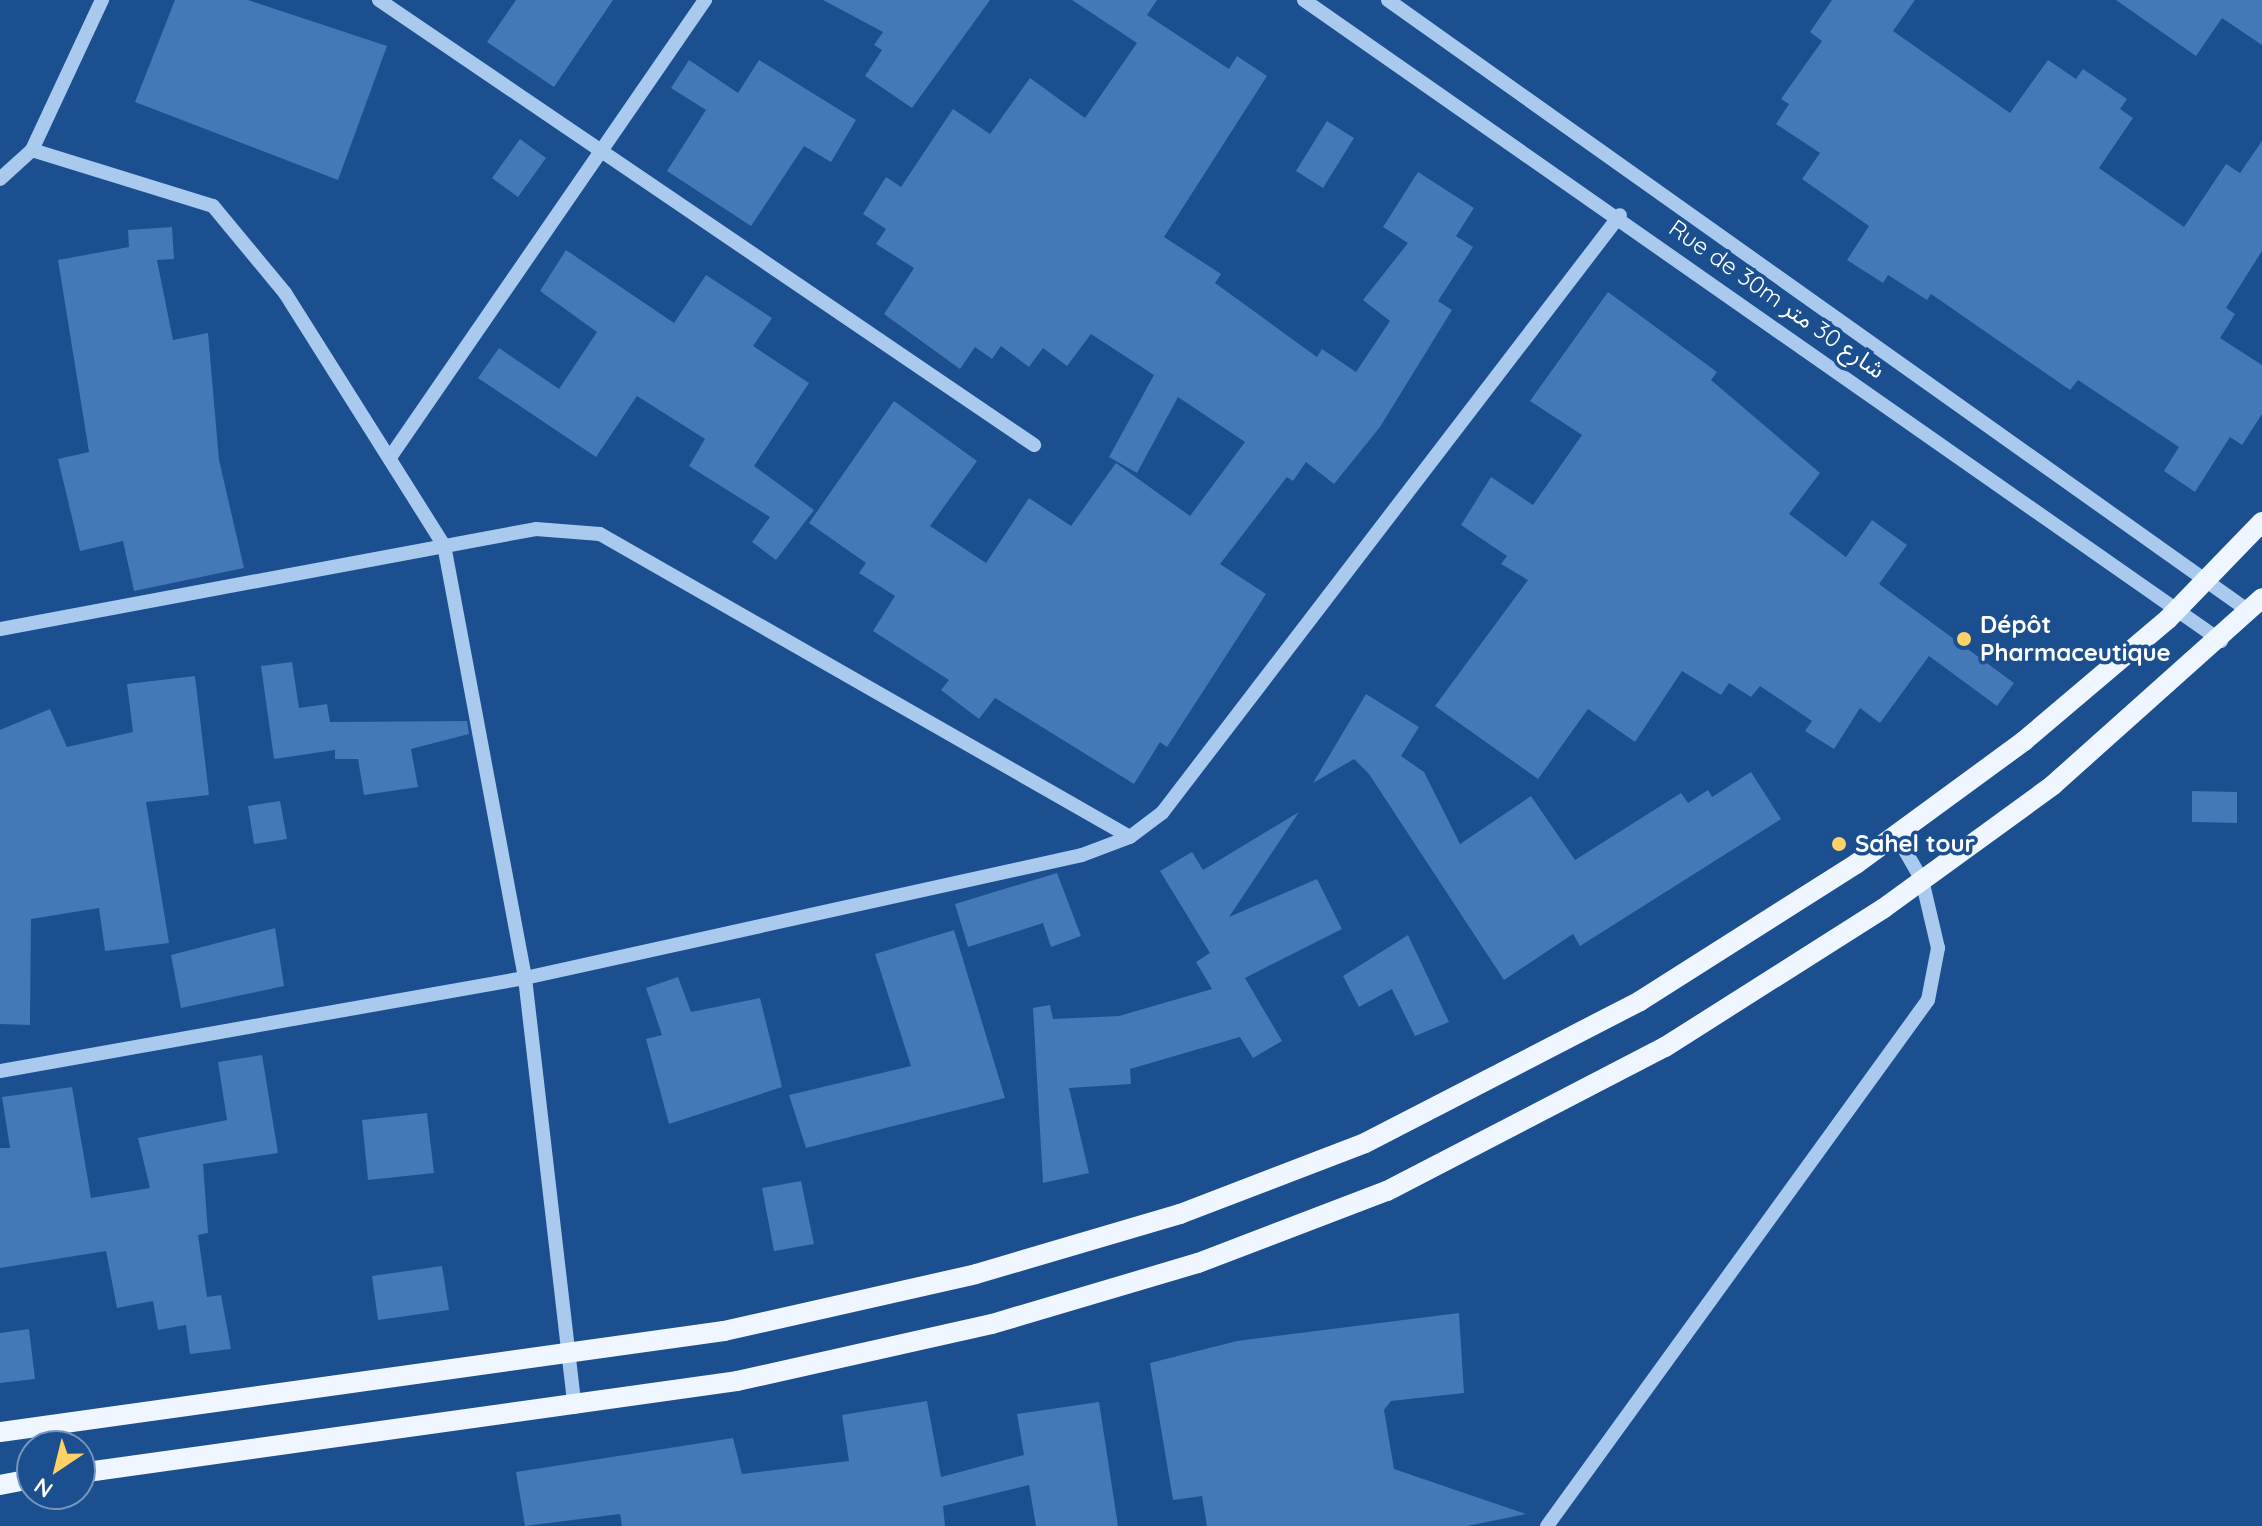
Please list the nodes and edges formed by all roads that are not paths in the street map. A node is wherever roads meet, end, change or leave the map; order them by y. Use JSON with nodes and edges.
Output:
{"nodes":[{"id":1,"x":102,"y":0,"type":"edge"},
{"id":2,"x":379,"y":0,"type":"edge"},
{"id":3,"x":705,"y":0,"type":"edge"},
{"id":4,"x":1304,"y":0,"type":"edge"},
{"id":5,"x":1388,"y":0,"type":"edge"},
{"id":6,"x":32,"y":150,"type":"junction"},
{"id":7,"x":599,"y":150,"type":"junction"},
{"id":8,"x":0,"y":179,"type":"edge"},
{"id":9,"x":1620,"y":215,"type":"junction"},
{"id":10,"x":1034,"y":445,"type":"dead end"},
{"id":11,"x":391,"y":456,"type":"junction"},
{"id":12,"x":2262,"y":522,"type":"edge"},
{"id":13,"x":444,"y":545,"type":"junction"},
{"id":14,"x":2210,"y":578,"type":"junction"},
{"id":15,"x":2256,"y":605,"type":"edge"},
{"id":16,"x":2177,"y":610,"type":"junction"},
{"id":17,"x":0,"y":629,"type":"edge"},
{"id":18,"x":2221,"y":641,"type":"junction"},
{"id":19,"x":1896,"y":835,"type":"junction"},
{"id":20,"x":1130,"y":837,"type":"junction"},
{"id":21,"x":1922,"y":880,"type":"junction"},
{"id":22,"x":525,"y":978,"type":"junction"},
{"id":23,"x":0,"y":1071,"type":"edge"},
{"id":24,"x":571,"y":1358,"type":"junction"},
{"id":25,"x":575,"y":1407,"type":"junction"},
{"id":26,"x":0,"y":1432,"type":"edge"},
{"id":27,"x":96,"y":1471,"type":"edge"},
{"id":28,"x":1547,"y":1526,"type":"edge"}],
"edges":[{"from":1,"to":6,"type":"street"},
{"from":2,"to":7,"type":"street"},
{"from":3,"to":7,"type":"street"},
{"from":4,"to":9,"type":"street","name":"Rue de 30m شارع 30 متر"},
{"from":5,"to":14,"type":"street","name":"Rue de 30m شارع 30 متر"},
{"from":6,"to":8,"type":"street"},
{"from":6,"to":11,"type":"street"},
{"from":7,"to":10,"type":"street"},
{"from":7,"to":11,"type":"street"},
{"from":9,"to":16,"type":"street","name":"Rue de 30m شارع 30 متر"},
{"from":9,"to":20,"type":"street"},
{"from":11,"to":13,"type":"street"},
{"from":12,"to":14,"type":"main road"},
{"from":13,"to":17,"type":"street"},
{"from":13,"to":20,"type":"street"},
{"from":13,"to":22,"type":"street"},
{"from":14,"to":15,"type":"street","name":"Rue de 30m شارع 30 متر"},
{"from":14,"to":16,"type":"main road"},
{"from":15,"to":18,"type":"main road"},
{"from":16,"to":18,"type":"street","name":"Rue de 30m شارع 30 متر"},
{"from":16,"to":19,"type":"main road"},
{"from":18,"to":21,"type":"main road"},
{"from":19,"to":21,"type":"street"},
{"from":19,"to":24,"type":"main road"},
{"from":20,"to":22,"type":"street"},
{"from":21,"to":25,"type":"main road"},
{"from":21,"to":28,"type":"street"},
{"from":22,"to":23,"type":"street"},
{"from":22,"to":24,"type":"street"},
{"from":24,"to":25,"type":"street"},
{"from":24,"to":26,"type":"main road"},
{"from":25,"to":27,"type":"main road"}]}
